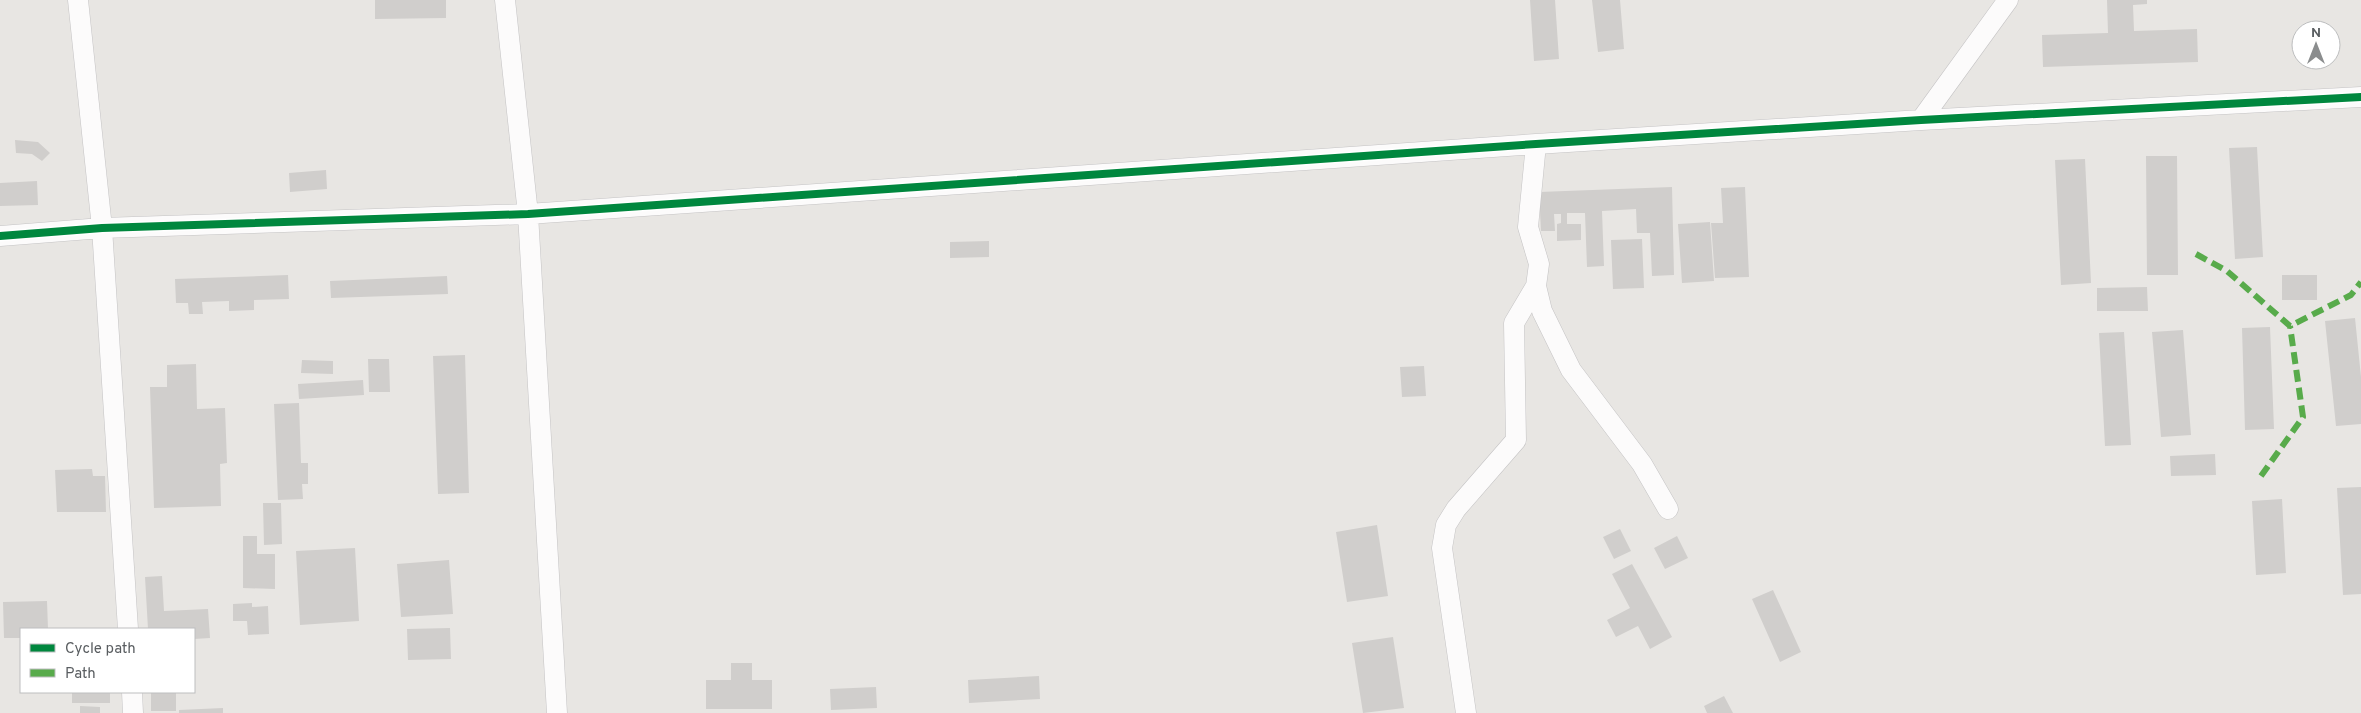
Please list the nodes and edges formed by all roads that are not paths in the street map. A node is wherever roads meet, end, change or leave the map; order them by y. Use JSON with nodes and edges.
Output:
{"nodes":[{"id":1,"x":68,"y":0,"type":"edge"},
{"id":2,"x":78,"y":0,"type":"edge"},
{"id":3,"x":504,"y":0,"type":"edge"},
{"id":4,"x":2008,"y":0,"type":"edge"},
{"id":5,"x":81,"y":21,"type":"junction"},
{"id":6,"x":2361,"y":97,"type":"edge"},
{"id":7,"x":1921,"y":120,"type":"junction"},
{"id":8,"x":1536,"y":144,"type":"junction"},
{"id":9,"x":528,"y":214,"type":"junction"},
{"id":10,"x":102,"y":228,"type":"junction"},
{"id":11,"x":0,"y":236,"type":"edge"},
{"id":12,"x":1536,"y":286,"type":"junction"},
{"id":13,"x":1668,"y":509,"type":"dead end"},
{"id":14,"x":128,"y":628,"type":"edge"},
{"id":15,"x":132,"y":693,"type":"edge"},
{"id":16,"x":133,"y":713,"type":"edge"},
{"id":17,"x":557,"y":713,"type":"edge"},
{"id":18,"x":1466,"y":713,"type":"edge"}],
"edges":[{"from":1,"to":5,"type":"street"},
{"from":2,"to":5,"type":"street"},
{"from":3,"to":9,"type":"street"},
{"from":4,"to":7,"type":"street"},
{"from":5,"to":10,"type":"street"},
{"from":6,"to":7,"type":"street"},
{"from":7,"to":8,"type":"street"},
{"from":8,"to":9,"type":"street"},
{"from":8,"to":12,"type":"street"},
{"from":9,"to":10,"type":"street"},
{"from":9,"to":17,"type":"street"},
{"from":10,"to":11,"type":"street"},
{"from":10,"to":14,"type":"street"},
{"from":12,"to":13,"type":"street"},
{"from":12,"to":18,"type":"street"},
{"from":15,"to":16,"type":"street"}]}
